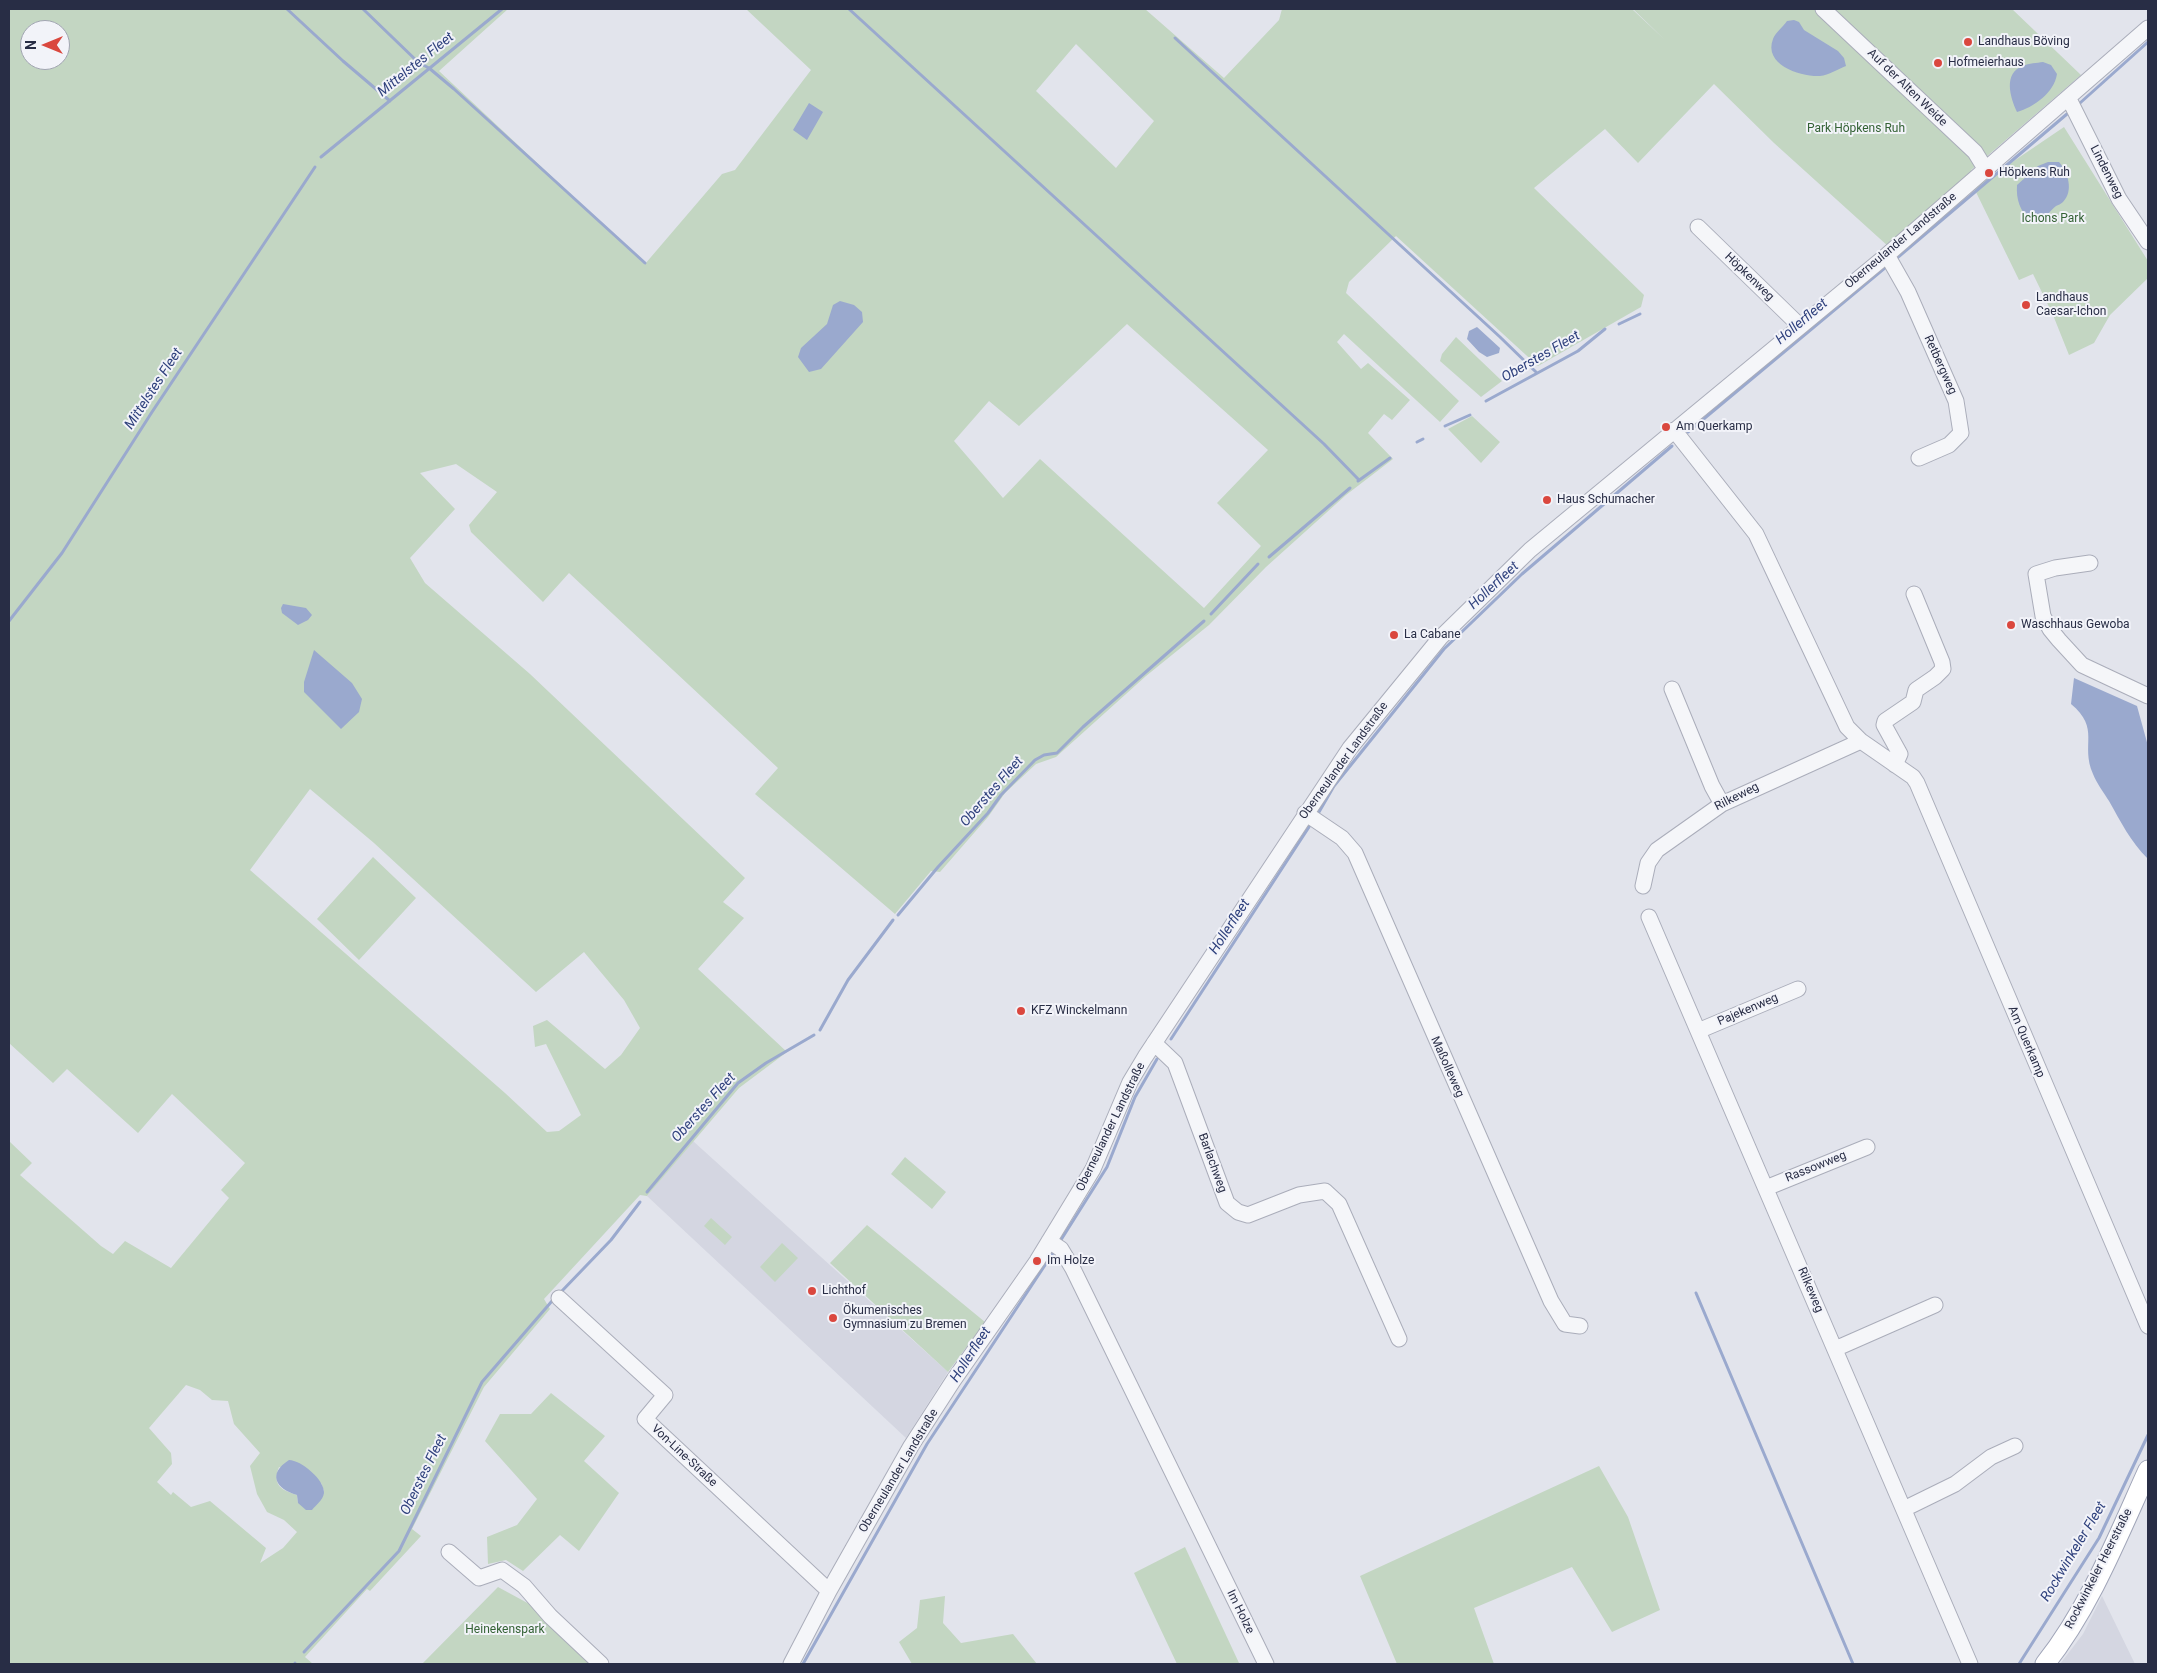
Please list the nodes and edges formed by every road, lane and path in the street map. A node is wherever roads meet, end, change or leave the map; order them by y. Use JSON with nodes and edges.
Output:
{"nodes":[{"id":1,"x":1824,"y":9,"type":"edge"},
{"id":2,"x":2148,"y":28,"type":"edge"},
{"id":3,"x":2069,"y":99,"type":"junction"},
{"id":4,"x":1986,"y":170,"type":"junction"},
{"id":5,"x":1698,"y":227,"type":"dead end"},
{"id":6,"x":2148,"y":242,"type":"edge"},
{"id":7,"x":1887,"y":255,"type":"junction"},
{"id":8,"x":1800,"y":326,"type":"junction"},
{"id":9,"x":1674,"y":430,"type":"junction"},
{"id":10,"x":1919,"y":458,"type":"dead end"},
{"id":11,"x":2090,"y":563,"type":"dead end"},
{"id":12,"x":1914,"y":594,"type":"dead end"},
{"id":13,"x":1672,"y":689,"type":"dead end"},
{"id":14,"x":2148,"y":696,"type":"edge"},
{"id":15,"x":1861,"y":741,"type":"junction"},
{"id":16,"x":1895,"y":766,"type":"junction"},
{"id":17,"x":1722,"y":804,"type":"junction"},
{"id":18,"x":1305,"y":814,"type":"junction"},
{"id":19,"x":1643,"y":886,"type":"dead end"},
{"id":20,"x":1649,"y":917,"type":"dead end"},
{"id":21,"x":1798,"y":989,"type":"dead end"},
{"id":22,"x":1698,"y":1031,"type":"junction"},
{"id":23,"x":1154,"y":1043,"type":"junction"},
{"id":24,"x":1867,"y":1147,"type":"dead end"},
{"id":25,"x":1766,"y":1188,"type":"junction"},
{"id":26,"x":1055,"y":1245,"type":"junction"},
{"id":27,"x":559,"y":1298,"type":"dead end"},
{"id":28,"x":1935,"y":1306,"type":"dead end"},
{"id":29,"x":1580,"y":1326,"type":"dead end"},
{"id":30,"x":2148,"y":1326,"type":"edge"},
{"id":31,"x":1399,"y":1339,"type":"dead end"},
{"id":32,"x":1835,"y":1349,"type":"junction"},
{"id":33,"x":2015,"y":1446,"type":"dead end"},
{"id":34,"x":2148,"y":1470,"type":"edge"},
{"id":35,"x":1904,"y":1509,"type":"junction"},
{"id":36,"x":449,"y":1552,"type":"dead end"},
{"id":37,"x":830,"y":1592,"type":"junction"},
{"id":38,"x":601,"y":1664,"type":"edge"},
{"id":39,"x":791,"y":1664,"type":"edge"},
{"id":40,"x":1266,"y":1664,"type":"edge"},
{"id":41,"x":1970,"y":1664,"type":"edge"},
{"id":42,"x":2046,"y":1664,"type":"edge"}],
"edges":[{"from":1,"to":4,"type":"street","name":"Auf der Alten Weide"},
{"from":2,"to":3,"type":"street","name":"Oberneulander Landstraße"},
{"from":3,"to":4,"type":"street","name":"Oberneulander Landstraße"},
{"from":3,"to":6,"type":"street","name":"Lindenweg"},
{"from":4,"to":7,"type":"street","name":"Oberneulander Landstraße"},
{"from":5,"to":8,"type":"street","name":"Höpkenweg"},
{"from":7,"to":8,"type":"street","name":"Oberneulander Landstraße"},
{"from":7,"to":10,"type":"street","name":"Retbergweg"},
{"from":8,"to":9,"type":"street","name":"Oberneulander Landstraße"},
{"from":9,"to":15,"type":"street","name":"Am Querkamp"},
{"from":9,"to":18,"type":"street","name":"Oberneulander Landstraße"},
{"from":11,"to":14,"type":"street"},
{"from":12,"to":16,"type":"street"},
{"from":13,"to":17,"type":"street"},
{"from":15,"to":16,"type":"street","name":"Am Querkamp"},
{"from":15,"to":17,"type":"street","name":"Rilkeweg"},
{"from":16,"to":30,"type":"street","name":"Am Querkamp"},
{"from":17,"to":19,"type":"street","name":"Rilkeweg"},
{"from":18,"to":23,"type":"street","name":"Oberneulander Landstraße"},
{"from":18,"to":29,"type":"street","name":"Maßolleweg"},
{"from":20,"to":22,"type":"street","name":"Rilkeweg"},
{"from":21,"to":22,"type":"street","name":"Pajekenweg"},
{"from":22,"to":25,"type":"street","name":"Rilkeweg"},
{"from":23,"to":26,"type":"street","name":"Oberneulander Landstraße"},
{"from":23,"to":31,"type":"street","name":"Barlachweg"},
{"from":24,"to":25,"type":"street","name":"Rassowweg"},
{"from":25,"to":32,"type":"street","name":"Rilkeweg"},
{"from":26,"to":37,"type":"street","name":"Oberneulander Landstraße"},
{"from":26,"to":40,"type":"street","name":"Im Holze"},
{"from":27,"to":37,"type":"street","name":"Von-Line-Straße"},
{"from":28,"to":32,"type":"street"},
{"from":32,"to":35,"type":"street","name":"Rilkeweg"},
{"from":33,"to":35,"type":"street"},
{"from":34,"to":42,"type":"main road","name":"Rockwinkeler Heerstraße"},
{"from":35,"to":41,"type":"street","name":"Rilkeweg"},
{"from":36,"to":38,"type":"street"},
{"from":37,"to":39,"type":"street","name":"Oberneulander Landstraße"}]}
